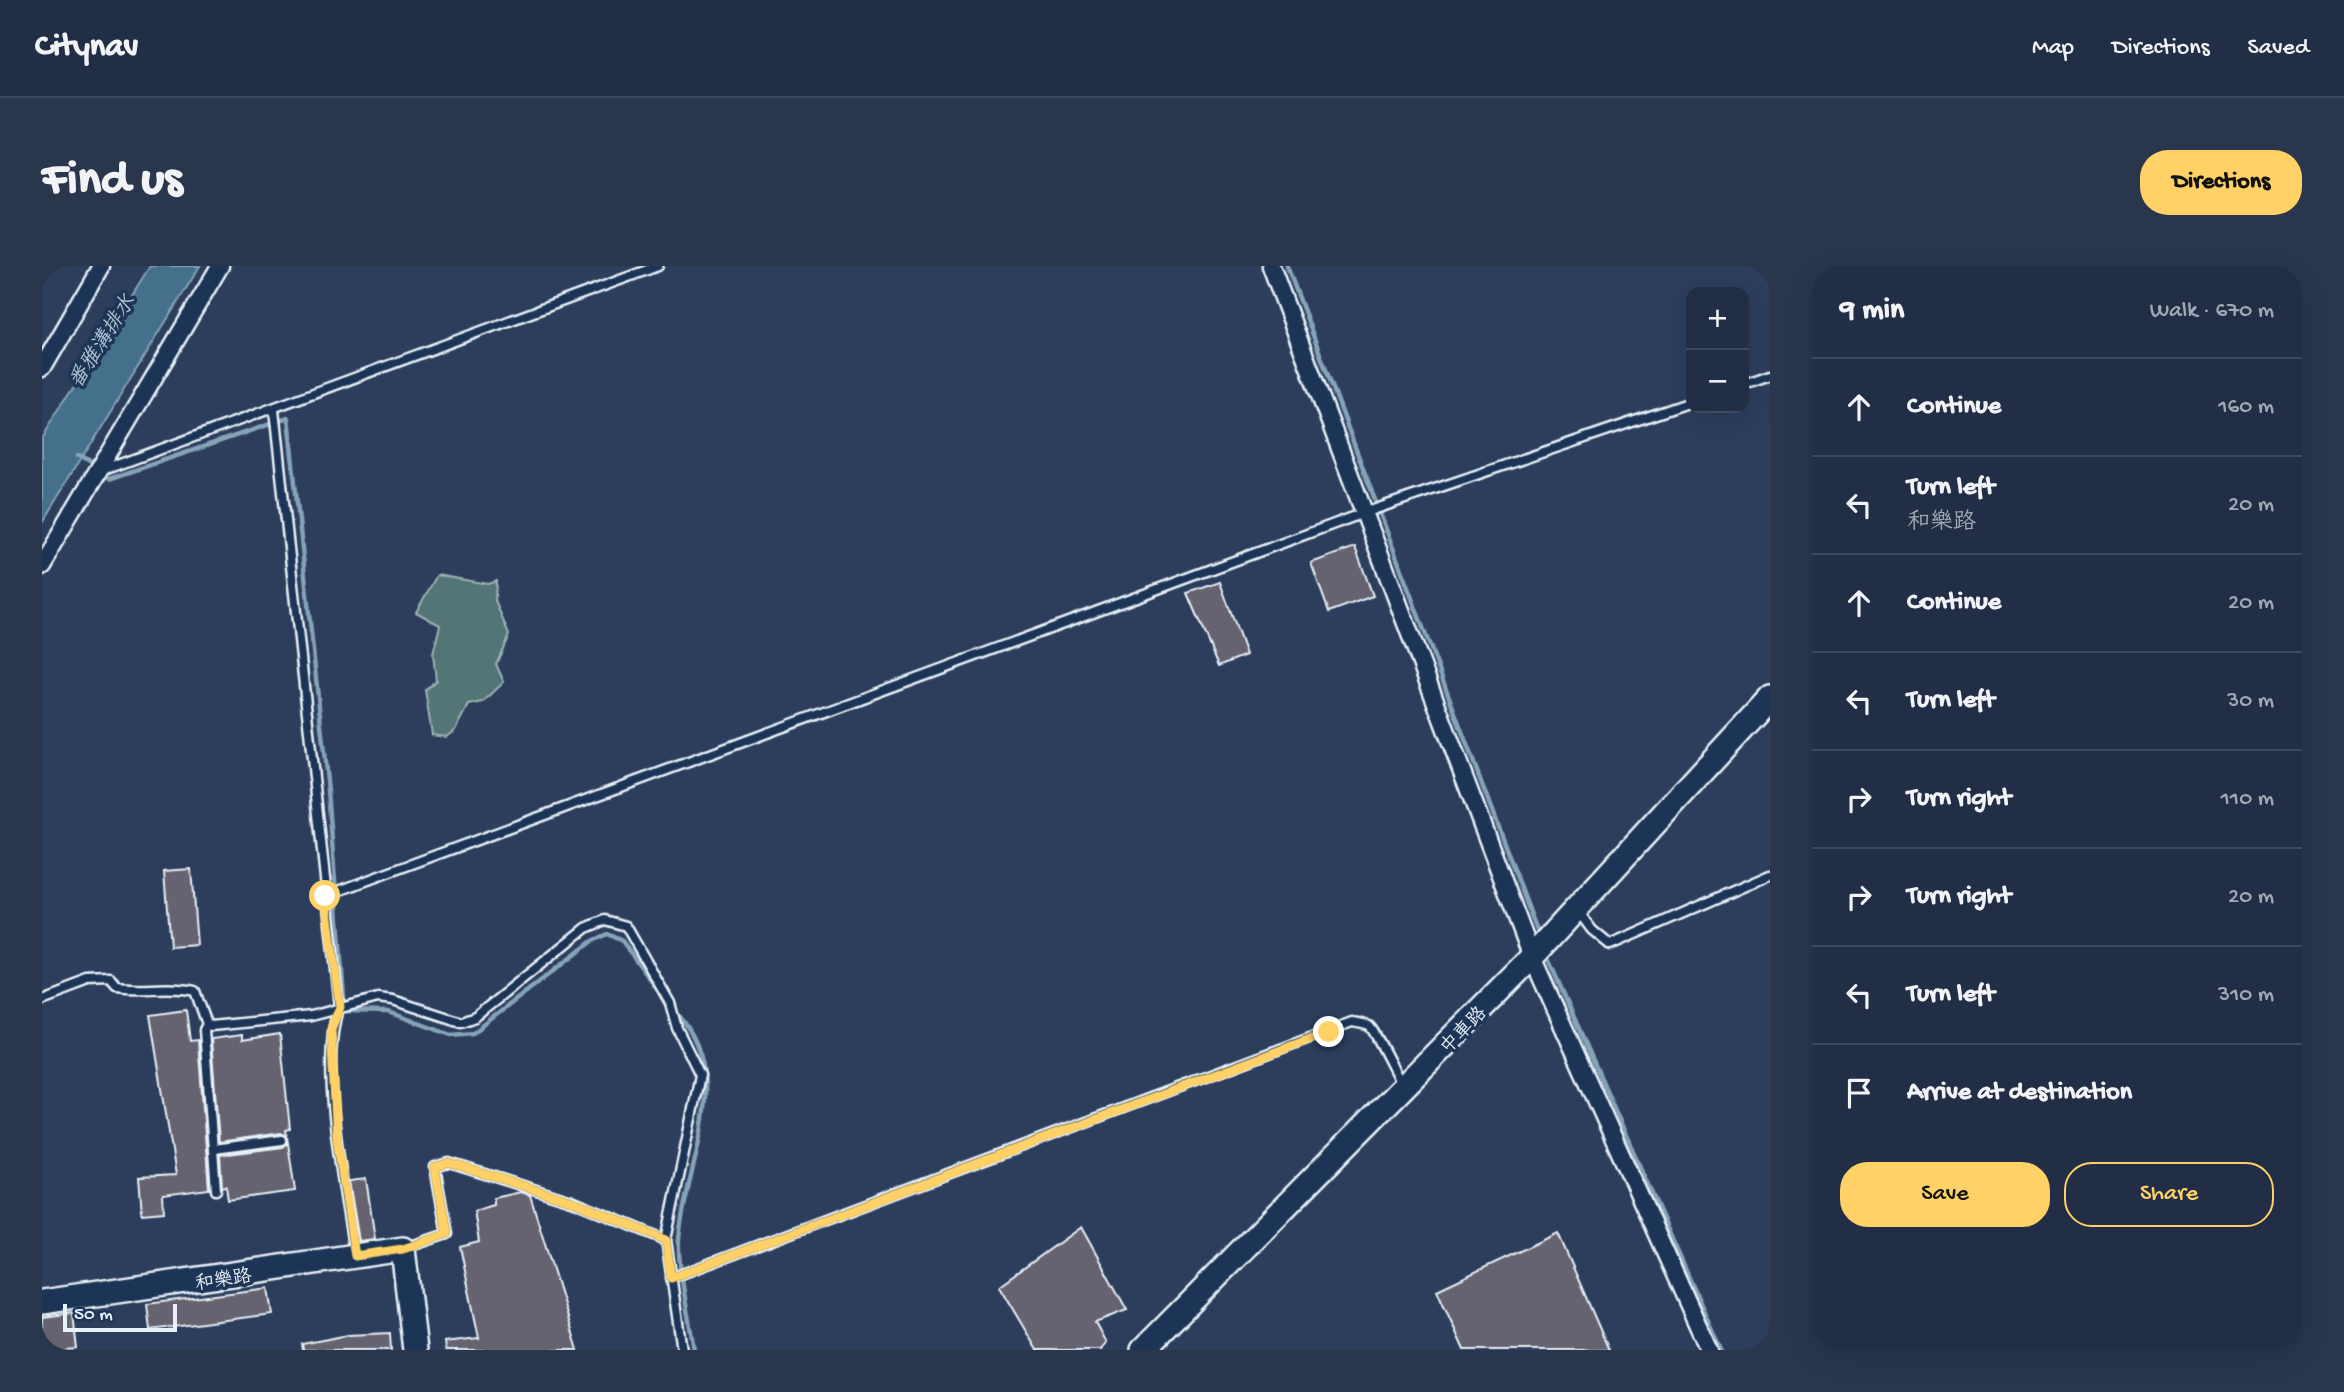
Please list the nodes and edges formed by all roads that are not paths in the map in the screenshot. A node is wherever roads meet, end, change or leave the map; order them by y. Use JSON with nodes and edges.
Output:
{"nodes":[{"id":1,"x":101,"y":266,"type":"edge"},
{"id":2,"x":220,"y":266,"type":"edge"},
{"id":3,"x":658,"y":266,"type":"edge"},
{"id":4,"x":1270,"y":266,"type":"edge"},
{"id":5,"x":42,"y":368,"type":"edge"},
{"id":6,"x":1770,"y":375,"type":"edge"},
{"id":7,"x":1749,"y":382,"type":"edge"},
{"id":8,"x":1686,"y":404,"type":"edge"},
{"id":9,"x":274,"y":410,"type":"junction"},
{"id":10,"x":96,"y":473,"type":"junction"},
{"id":11,"x":1364,"y":513,"type":"junction"},
{"id":12,"x":42,"y":566,"type":"edge"},
{"id":13,"x":1770,"y":698,"type":"edge"},
{"id":14,"x":1770,"y":875,"type":"edge"},
{"id":15,"x":325,"y":896,"type":"junction"},
{"id":16,"x":1577,"y":910,"type":"junction"},
{"id":17,"x":1532,"y":957,"type":"junction"},
{"id":18,"x":42,"y":1000,"type":"edge"},
{"id":19,"x":340,"y":1007,"type":"junction"},
{"id":20,"x":207,"y":1024,"type":"junction"},
{"id":21,"x":1404,"y":1088,"type":"junction"},
{"id":22,"x":282,"y":1140,"type":"dead end"},
{"id":23,"x":213,"y":1149,"type":"junction"},
{"id":24,"x":216,"y":1190,"type":"dead end"},
{"id":25,"x":666,"y":1240,"type":"junction"},
{"id":26,"x":403,"y":1249,"type":"junction"},
{"id":27,"x":355,"y":1256,"type":"junction"},
{"id":28,"x":671,"y":1278,"type":"junction"},
{"id":29,"x":42,"y":1303,"type":"edge"},
{"id":30,"x":415,"y":1350,"type":"edge"},
{"id":31,"x":682,"y":1350,"type":"edge"},
{"id":32,"x":1143,"y":1350,"type":"edge"},
{"id":33,"x":1709,"y":1350,"type":"edge"}],
"edges":[{"from":1,"to":5,"type":"street"},
{"from":2,"to":10,"type":"street"},
{"from":3,"to":9,"type":"lane"},
{"from":4,"to":11,"type":"street"},
{"from":6,"to":7,"type":"lane"},
{"from":8,"to":11,"type":"lane"},
{"from":9,"to":10,"type":"lane"},
{"from":9,"to":15,"type":"lane"},
{"from":10,"to":12,"type":"street"},
{"from":11,"to":15,"type":"lane"},
{"from":11,"to":17,"type":"street"},
{"from":13,"to":16,"type":"street","name":"中車路"},
{"from":14,"to":16,"type":"lane"},
{"from":15,"to":19,"type":"lane"},
{"from":16,"to":17,"type":"street","name":"中車路"},
{"from":17,"to":21,"type":"street","name":"中車路"},
{"from":17,"to":33,"type":"street"},
{"from":18,"to":20,"type":"lane"},
{"from":19,"to":20,"type":"lane"},
{"from":19,"to":25,"type":"lane"},
{"from":19,"to":27,"type":"lane"},
{"from":20,"to":23,"type":"lane"},
{"from":21,"to":28,"type":"lane"},
{"from":21,"to":32,"type":"street","name":"中車路"},
{"from":22,"to":23,"type":"lane"},
{"from":23,"to":24,"type":"lane"},
{"from":25,"to":26,"type":"lane"},
{"from":25,"to":28,"type":"lane"},
{"from":26,"to":27,"type":"street","name":"和樂路"},
{"from":26,"to":30,"type":"street"},
{"from":27,"to":29,"type":"street","name":"和樂路"},
{"from":28,"to":31,"type":"lane"}]}
